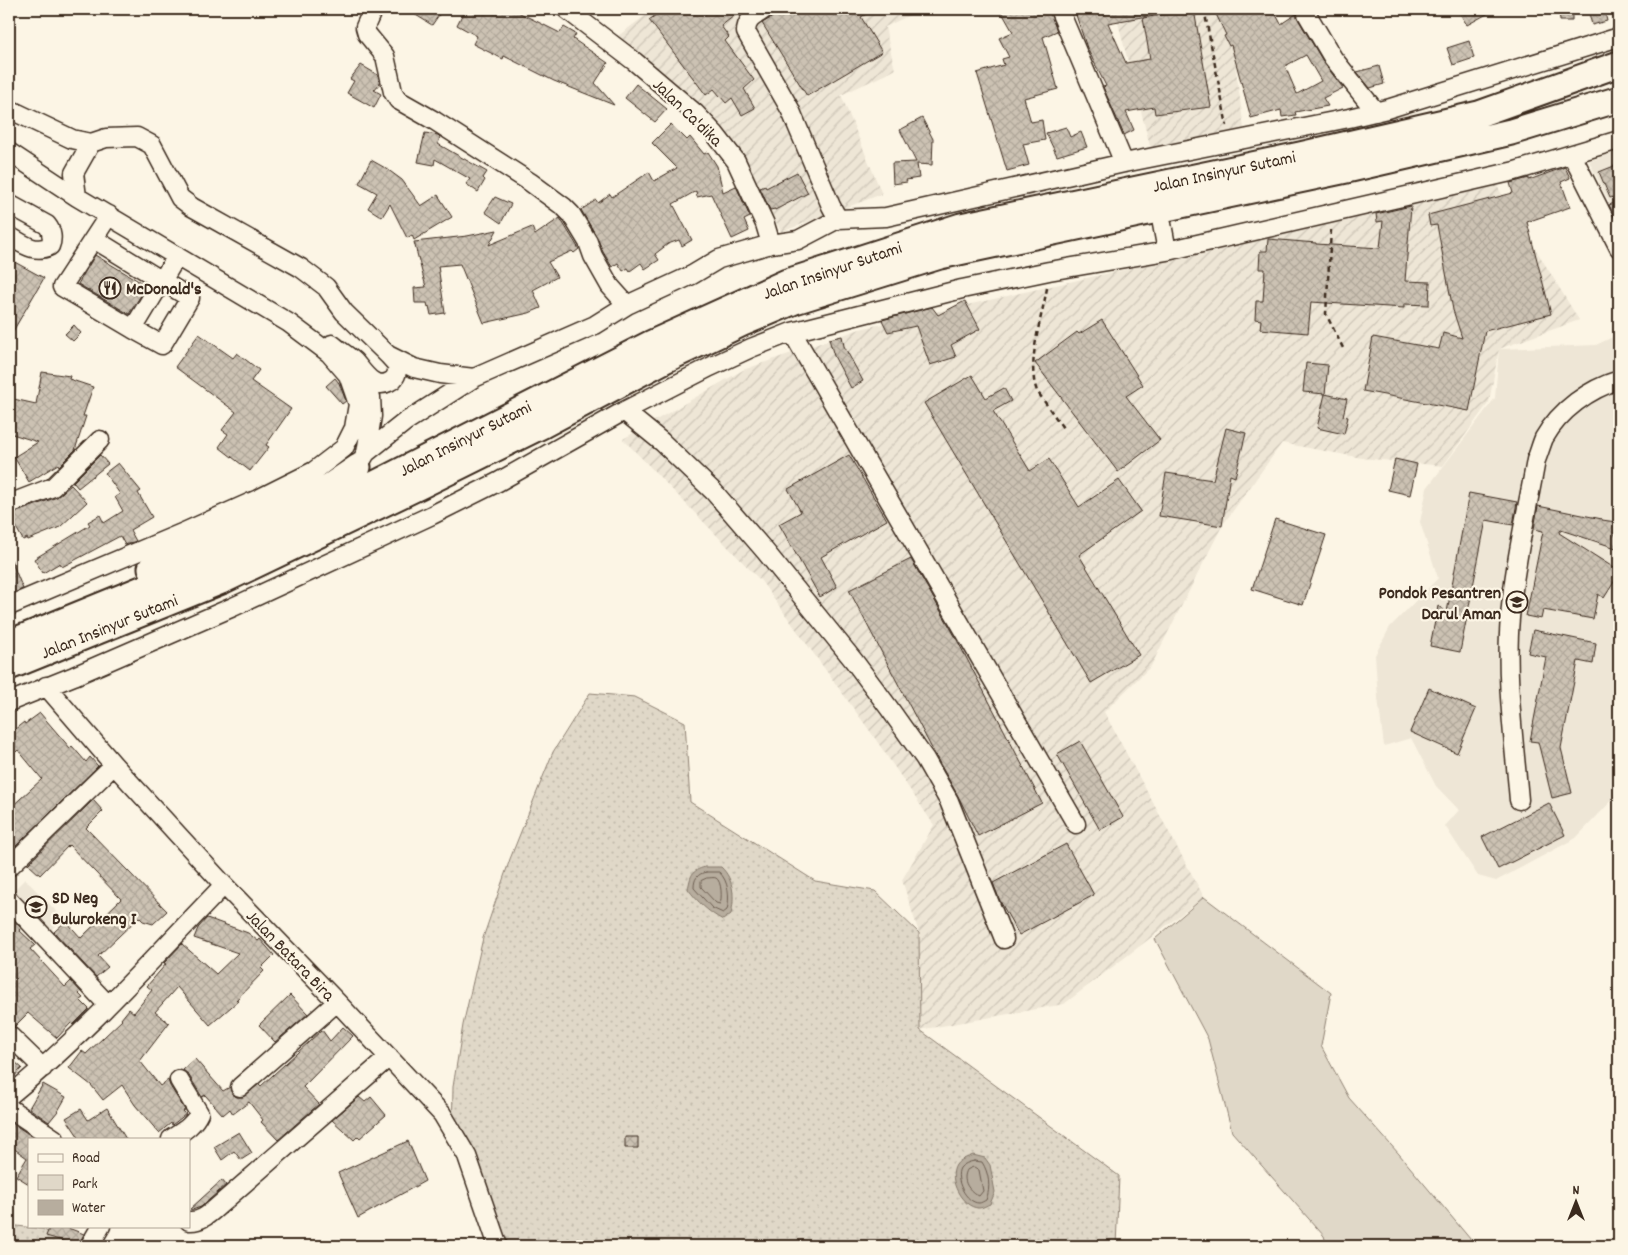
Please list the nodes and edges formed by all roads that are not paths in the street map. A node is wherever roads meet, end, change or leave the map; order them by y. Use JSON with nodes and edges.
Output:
{"nodes":[{"id":1,"x":373,"y":9,"type":"edge"},
{"id":2,"x":566,"y":9,"type":"edge"},
{"id":3,"x":765,"y":9,"type":"edge"},
{"id":4,"x":1059,"y":9,"type":"edge"},
{"id":5,"x":1307,"y":9,"type":"edge"},
{"id":6,"x":1619,"y":37,"type":"edge"},
{"id":7,"x":1619,"y":64,"type":"edge"},
{"id":8,"x":1619,"y":98,"type":"edge"},
{"id":9,"x":9,"y":109,"type":"edge"},
{"id":10,"x":1376,"y":112,"type":"junction"},
{"id":11,"x":1619,"y":140,"type":"edge"},
{"id":12,"x":92,"y":144,"type":"junction"},
{"id":13,"x":9,"y":152,"type":"edge"},
{"id":14,"x":1572,"y":155,"type":"junction"},
{"id":15,"x":1124,"y":163,"type":"junction"},
{"id":16,"x":77,"y":197,"type":"junction"},
{"id":17,"x":9,"y":204,"type":"edge"},
{"id":18,"x":109,"y":215,"type":"junction"},
{"id":19,"x":838,"y":219,"type":"junction"},
{"id":20,"x":1162,"y":224,"type":"dead end"},
{"id":21,"x":9,"y":236,"type":"edge"},
{"id":22,"x":94,"y":239,"type":"junction"},
{"id":23,"x":771,"y":244,"type":"junction"},
{"id":24,"x":1619,"y":248,"type":"edge"},
{"id":25,"x":1167,"y":251,"type":"junction"},
{"id":26,"x":177,"y":256,"type":"junction"},
{"id":27,"x":162,"y":281,"type":"junction"},
{"id":28,"x":627,"y":305,"type":"junction"},
{"id":29,"x":289,"y":323,"type":"junction"},
{"id":30,"x":133,"y":329,"type":"junction"},
{"id":31,"x":792,"y":332,"type":"junction"},
{"id":32,"x":388,"y":355,"type":"junction"},
{"id":33,"x":365,"y":375,"type":"junction"},
{"id":34,"x":474,"y":378,"type":"junction"},
{"id":35,"x":1619,"y":380,"type":"edge"},
{"id":36,"x":624,"y":411,"type":"junction"},
{"id":37,"x":100,"y":440,"type":"dead end"},
{"id":38,"x":362,"y":460,"type":"junction"},
{"id":39,"x":9,"y":504,"type":"edge"},
{"id":40,"x":9,"y":606,"type":"edge"},
{"id":41,"x":9,"y":629,"type":"edge"},
{"id":42,"x":9,"y":643,"type":"edge"},
{"id":43,"x":9,"y":667,"type":"edge"},
{"id":44,"x":46,"y":686,"type":"junction"},
{"id":45,"x":9,"y":702,"type":"edge"},
{"id":46,"x":114,"y":765,"type":"junction"},
{"id":47,"x":1519,"y":800,"type":"dead end"},
{"id":48,"x":1076,"y":824,"type":"dead end"},
{"id":49,"x":9,"y":867,"type":"edge"},
{"id":50,"x":224,"y":885,"type":"junction"},
{"id":51,"x":9,"y":900,"type":"edge"},
{"id":52,"x":1004,"y":939,"type":"dead end"},
{"id":53,"x":337,"y":1002,"type":"junction"},
{"id":54,"x":108,"y":1005,"type":"junction"},
{"id":55,"x":9,"y":1035,"type":"edge"},
{"id":56,"x":389,"y":1057,"type":"junction"},
{"id":57,"x":43,"y":1068,"type":"junction"},
{"id":58,"x":179,"y":1080,"type":"dead end"},
{"id":59,"x":240,"y":1087,"type":"dead end"},
{"id":60,"x":9,"y":1096,"type":"edge"},
{"id":61,"x":9,"y":1108,"type":"edge"},
{"id":62,"x":54,"y":1138,"type":"edge"},
{"id":63,"x":173,"y":1138,"type":"edge"},
{"id":64,"x":190,"y":1221,"type":"edge"},
{"id":65,"x":100,"y":1228,"type":"edge"},
{"id":66,"x":90,"y":1245,"type":"edge"},
{"id":67,"x":498,"y":1246,"type":"edge"}],
"edges":[{"from":1,"to":28,"type":"street"},
{"from":2,"to":23,"type":"street","name":"Jalan Ca'dika"},
{"from":3,"to":19,"type":"street"},
{"from":4,"to":15,"type":"street"},
{"from":5,"to":10,"type":"street"},
{"from":6,"to":10,"type":"street"},
{"from":7,"to":42,"type":"highway","name":"Jalan Insinyur Sutami"},
{"from":8,"to":43,"type":"highway","name":"Jalan Insinyur Sutami"},
{"from":9,"to":12,"type":"street"},
{"from":10,"to":15,"type":"street"},
{"from":11,"to":14,"type":"street"},
{"from":12,"to":16,"type":"street"},
{"from":12,"to":32,"type":"street"},
{"from":13,"to":16,"type":"street"},
{"from":14,"to":24,"type":"street"},
{"from":14,"to":25,"type":"street"},
{"from":15,"to":19,"type":"street"},
{"from":16,"to":18,"type":"street"},
{"from":17,"to":21,"type":"street"},
{"from":18,"to":22,"type":"street"},
{"from":18,"to":26,"type":"street"},
{"from":19,"to":23,"type":"street"},
{"from":20,"to":25,"type":"street"},
{"from":22,"to":27,"type":"street"},
{"from":22,"to":30,"type":"street"},
{"from":23,"to":28,"type":"street"},
{"from":25,"to":31,"type":"street"},
{"from":26,"to":27,"type":"street"},
{"from":26,"to":29,"type":"street"},
{"from":27,"to":30,"type":"street"},
{"from":27,"to":30,"type":"street"},
{"from":28,"to":34,"type":"street"},
{"from":29,"to":33,"type":"street"},
{"from":29,"to":40,"type":"street"},
{"from":31,"to":36,"type":"street"},
{"from":31,"to":48,"type":"street"},
{"from":32,"to":33,"type":"street"},
{"from":32,"to":34,"type":"street"},
{"from":33,"to":38,"type":"street"},
{"from":34,"to":38,"type":"street"},
{"from":35,"to":47,"type":"street"},
{"from":36,"to":44,"type":"street"},
{"from":36,"to":52,"type":"street"},
{"from":37,"to":39,"type":"street"},
{"from":38,"to":41,"type":"highway"},
{"from":44,"to":45,"type":"street"},
{"from":44,"to":46,"type":"street","name":"Jalan Batara Bira"},
{"from":46,"to":49,"type":"street"},
{"from":46,"to":50,"type":"street","name":"Jalan Batara Bira"},
{"from":50,"to":53,"type":"street","name":"Jalan Batara Bira"},
{"from":50,"to":54,"type":"street"},
{"from":51,"to":54,"type":"street"},
{"from":53,"to":56,"type":"street","name":"Jalan Batara Bira"},
{"from":53,"to":59,"type":"street"},
{"from":54,"to":57,"type":"street"},
{"from":55,"to":57,"type":"street"},
{"from":56,"to":64,"type":"street"},
{"from":56,"to":67,"type":"street","name":"Jalan Batara Bira"},
{"from":57,"to":60,"type":"street"},
{"from":58,"to":63,"type":"street"},
{"from":61,"to":62,"type":"street"},
{"from":65,"to":66,"type":"street"}]}
